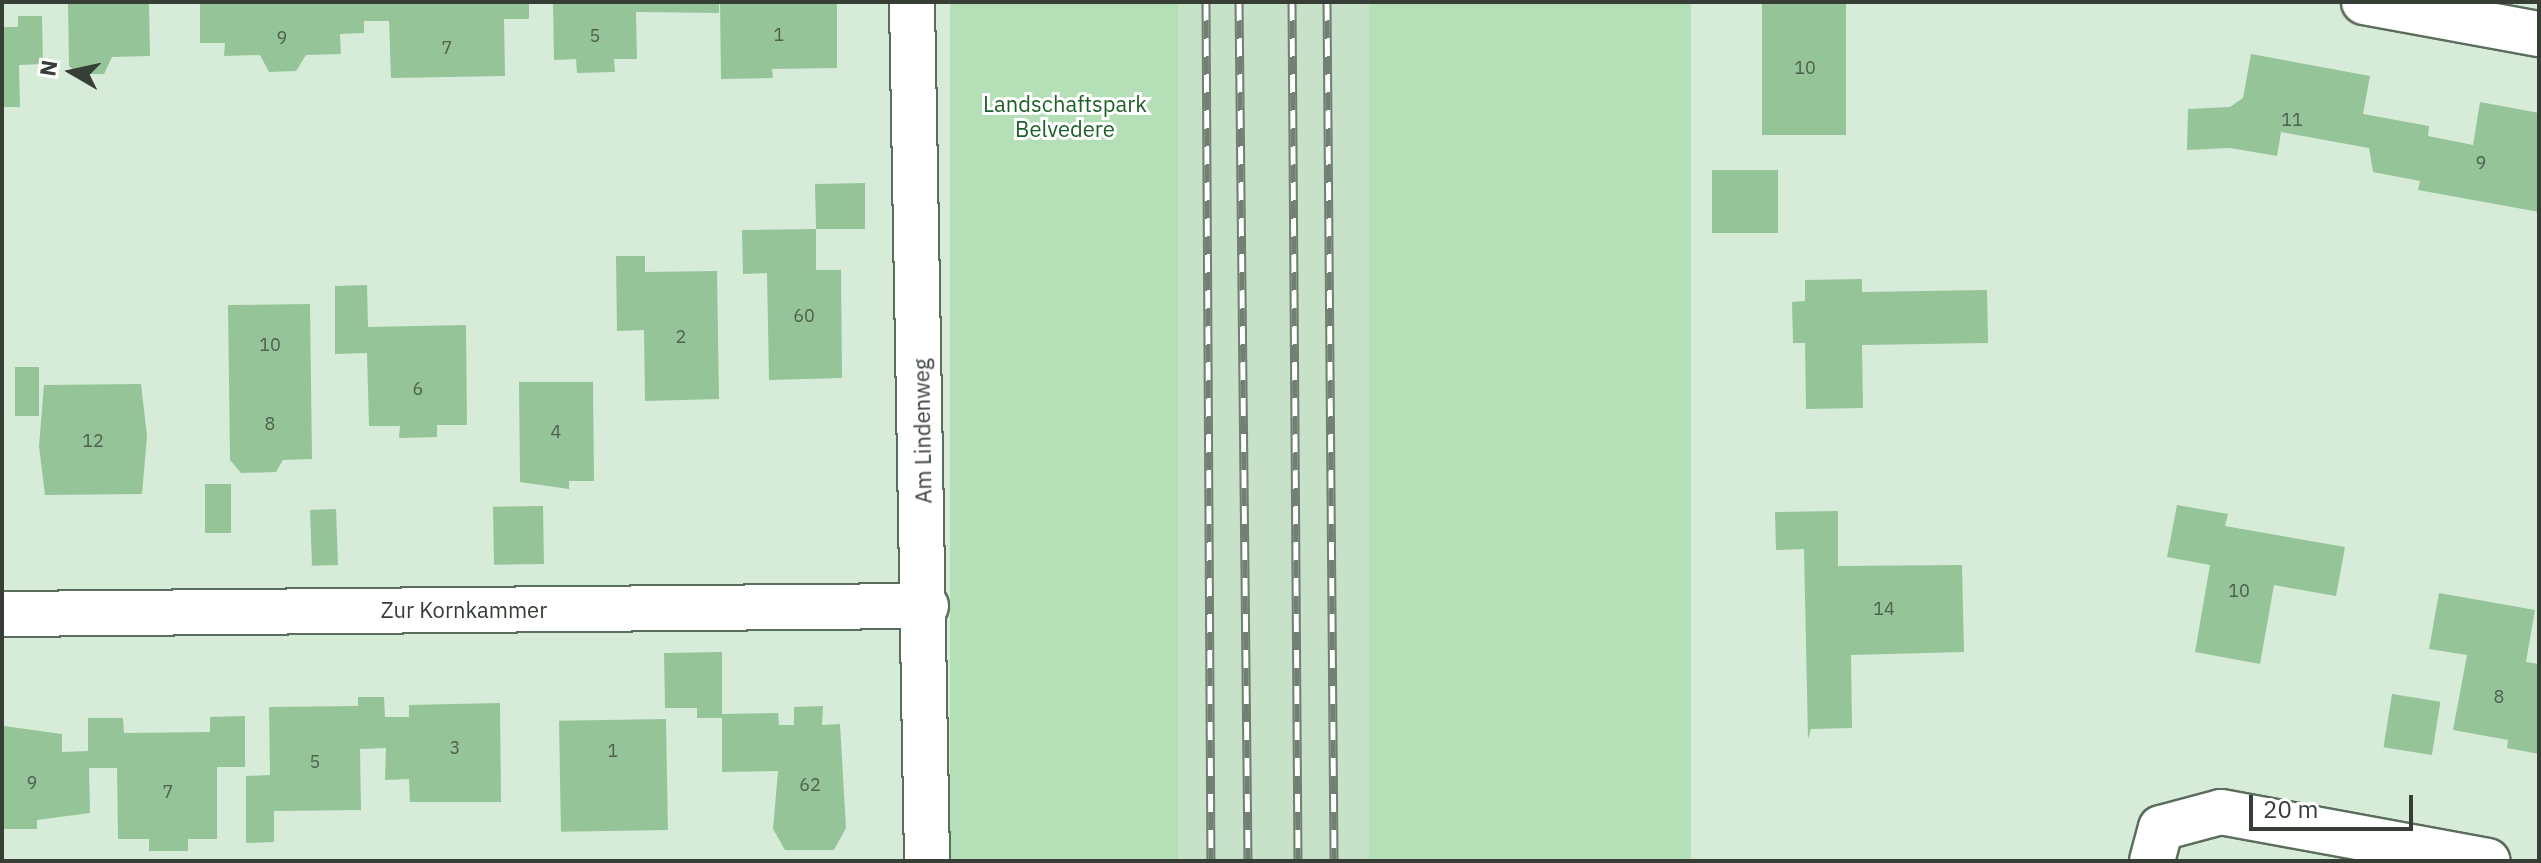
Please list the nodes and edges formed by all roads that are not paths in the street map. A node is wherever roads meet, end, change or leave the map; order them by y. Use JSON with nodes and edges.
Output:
{"nodes":[{"id":1,"x":912,"y":2,"type":"edge"},
{"id":2,"x":2364,"y":2,"type":"edge"},
{"id":3,"x":2539,"y":34,"type":"edge"},
{"id":4,"x":926,"y":606,"type":"junction"},
{"id":5,"x":2,"y":614,"type":"edge"},
{"id":6,"x":2156,"y":844,"type":"edge"},
{"id":7,"x":927,"y":861,"type":"edge"},
{"id":8,"x":2488,"y":861,"type":"edge"}],
"edges":[{"from":1,"to":4,"type":"street","name":"Am Lindenweg"},
{"from":2,"to":3,"type":"street"},
{"from":4,"to":5,"type":"street","name":"Zur Kornkammer"},
{"from":4,"to":7,"type":"street","name":"Am Lindenweg"},
{"from":6,"to":8,"type":"street"}]}
